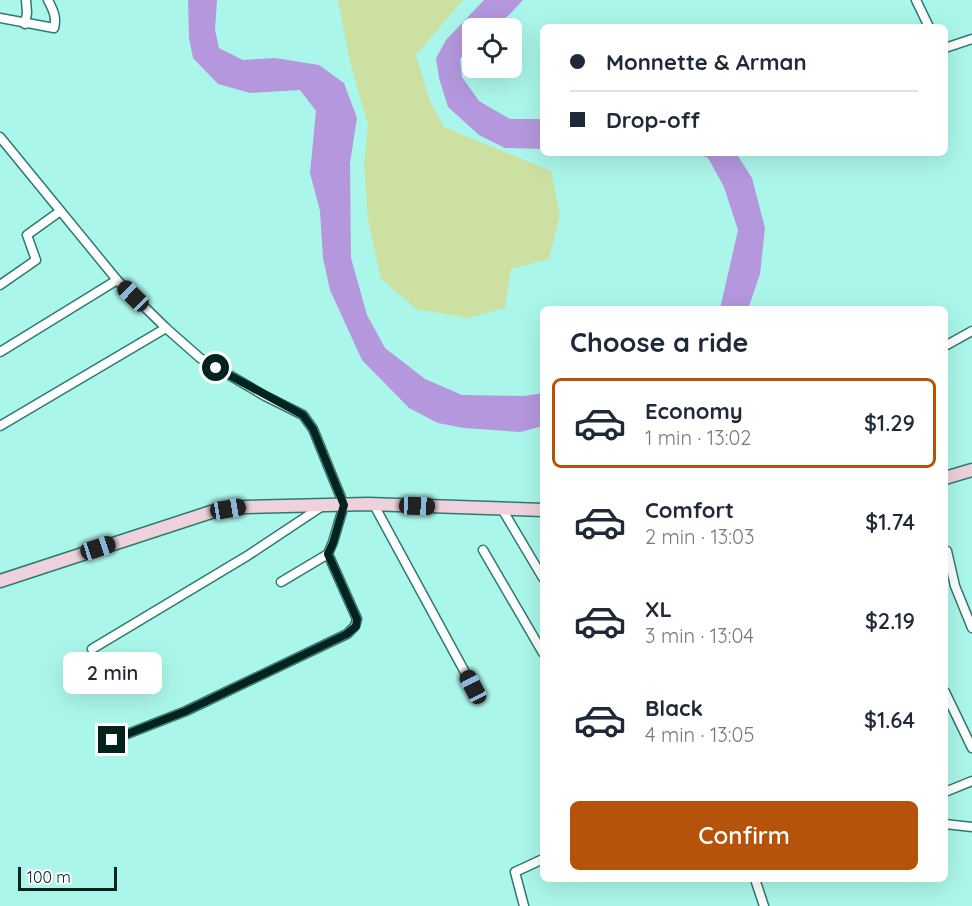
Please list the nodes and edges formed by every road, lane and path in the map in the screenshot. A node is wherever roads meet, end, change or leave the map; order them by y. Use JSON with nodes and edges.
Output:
{"nodes":[{"id":1,"x":26,"y":0,"type":"edge"},
{"id":2,"x":48,"y":0,"type":"edge"},
{"id":3,"x":915,"y":0,"type":"edge"},
{"id":4,"x":0,"y":18,"type":"edge"},
{"id":5,"x":25,"y":24,"type":"junction"},
{"id":6,"x":927,"y":24,"type":"edge"},
{"id":7,"x":972,"y":39,"type":"edge"},
{"id":8,"x":948,"y":47,"type":"edge"},
{"id":9,"x":0,"y":137,"type":"edge"},
{"id":10,"x":59,"y":212,"type":"junction"},
{"id":11,"x":117,"y":280,"type":"junction"},
{"id":12,"x":0,"y":285,"type":"edge"},
{"id":13,"x":166,"y":328,"type":"junction"},
{"id":14,"x":972,"y":331,"type":"edge"},
{"id":15,"x":948,"y":344,"type":"edge"},
{"id":16,"x":0,"y":352,"type":"edge"},
{"id":17,"x":0,"y":426,"type":"edge"},
{"id":18,"x":972,"y":471,"type":"edge"},
{"id":19,"x":948,"y":477,"type":"edge"},
{"id":20,"x":324,"y":505,"type":"junction"},
{"id":21,"x":344,"y":505,"type":"junction"},
{"id":22,"x":374,"y":505,"type":"junction"},
{"id":23,"x":502,"y":509,"type":"junction"},
{"id":24,"x":540,"y":510,"type":"edge"},
{"id":25,"x":483,"y":550,"type":"dead end"},
{"id":26,"x":328,"y":554,"type":"junction"},
{"id":27,"x":948,"y":555,"type":"edge"},
{"id":28,"x":540,"y":573,"type":"edge"},
{"id":29,"x":0,"y":581,"type":"edge"},
{"id":30,"x":281,"y":582,"type":"dead end"},
{"id":31,"x":972,"y":628,"type":"edge"},
{"id":32,"x":540,"y":648,"type":"edge"},
{"id":33,"x":92,"y":649,"type":"dead end"},
{"id":34,"x":473,"y":687,"type":"dead end"},
{"id":35,"x":948,"y":698,"type":"edge"},
{"id":36,"x":112,"y":740,"type":"dead end"},
{"id":37,"x":972,"y":748,"type":"edge"},
{"id":38,"x":972,"y":781,"type":"edge"},
{"id":39,"x":948,"y":791,"type":"edge"},
{"id":40,"x":948,"y":824,"type":"edge"},
{"id":41,"x":972,"y":827,"type":"edge"},
{"id":42,"x":540,"y":861,"type":"edge"},
{"id":43,"x":756,"y":882,"type":"edge"},
{"id":44,"x":524,"y":906,"type":"edge"},
{"id":45,"x":764,"y":906,"type":"edge"}],
"edges":[{"from":1,"to":5,"type":"street"},
{"from":2,"to":5,"type":"street"},
{"from":3,"to":6,"type":"street"},
{"from":4,"to":5,"type":"street"},
{"from":7,"to":8,"type":"street"},
{"from":9,"to":10,"type":"street"},
{"from":10,"to":11,"type":"street"},
{"from":10,"to":12,"type":"street"},
{"from":11,"to":13,"type":"street"},
{"from":11,"to":16,"type":"street"},
{"from":13,"to":17,"type":"street"},
{"from":13,"to":21,"type":"street"},
{"from":14,"to":15,"type":"street"},
{"from":18,"to":19,"type":"main road"},
{"from":20,"to":21,"type":"main road"},
{"from":20,"to":29,"type":"main road"},
{"from":20,"to":33,"type":"street"},
{"from":21,"to":22,"type":"main road"},
{"from":21,"to":26,"type":"street"},
{"from":22,"to":23,"type":"main road"},
{"from":22,"to":34,"type":"street"},
{"from":23,"to":24,"type":"main road"},
{"from":23,"to":28,"type":"street"},
{"from":25,"to":32,"type":"street"},
{"from":26,"to":30,"type":"street"},
{"from":26,"to":36,"type":"street"},
{"from":27,"to":31,"type":"street"},
{"from":35,"to":37,"type":"street"},
{"from":38,"to":39,"type":"street"},
{"from":40,"to":41,"type":"street"},
{"from":42,"to":44,"type":"street"},
{"from":43,"to":45,"type":"street"}]}
